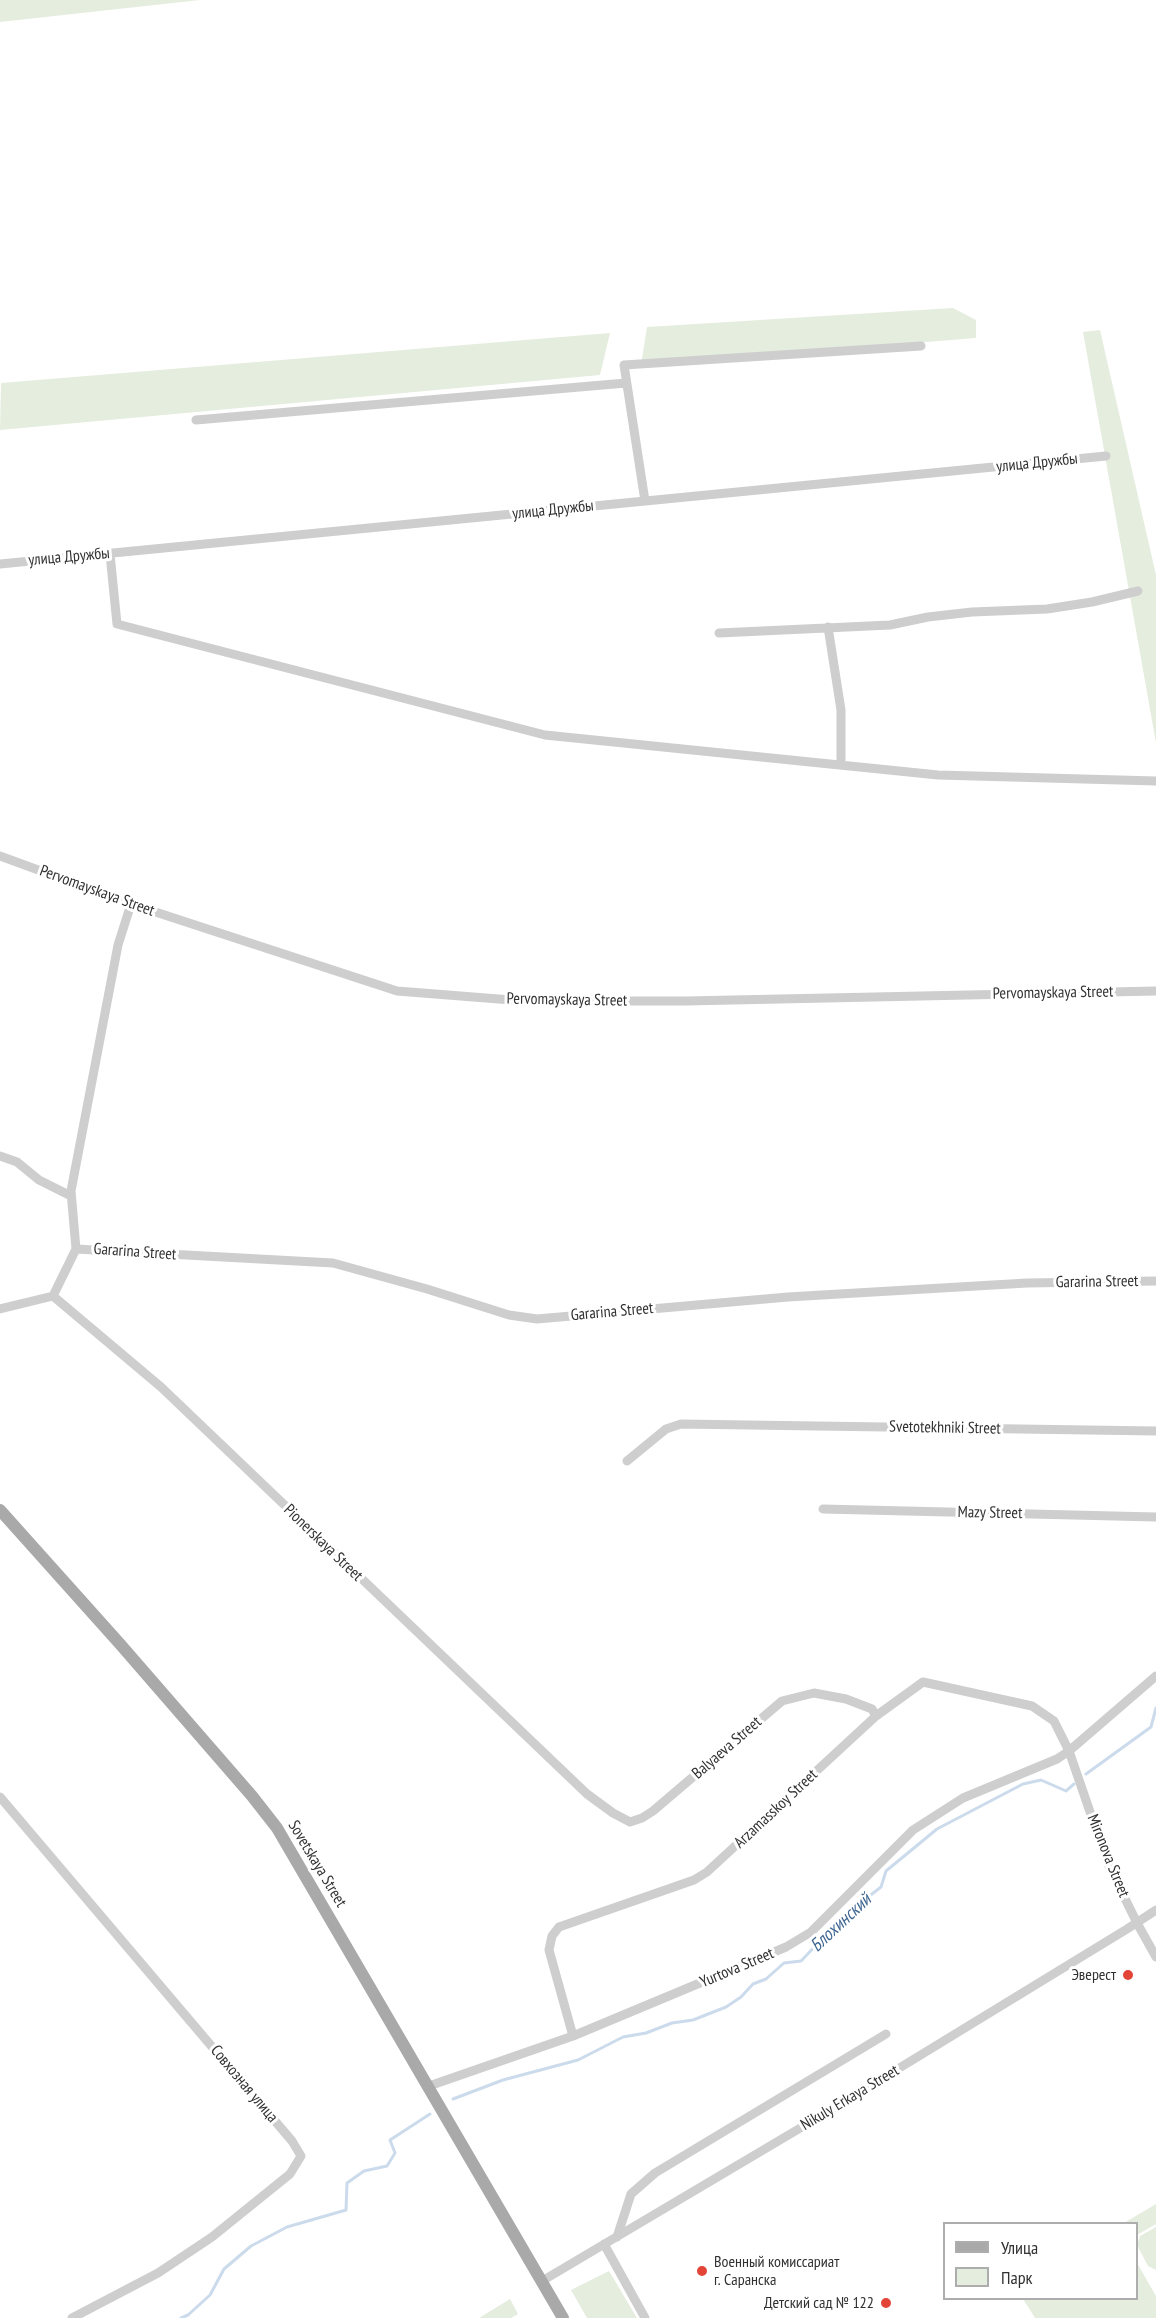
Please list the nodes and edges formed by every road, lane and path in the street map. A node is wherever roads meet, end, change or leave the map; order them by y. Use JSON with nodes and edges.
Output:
{"nodes":[{"id":1,"x":921,"y":346,"type":"dead end"},
{"id":2,"x":626,"y":383,"type":"junction"},
{"id":3,"x":195,"y":420,"type":"dead end"},
{"id":4,"x":1106,"y":456,"type":"dead end"},
{"id":5,"x":645,"y":501,"type":"junction"},
{"id":6,"x":110,"y":554,"type":"junction"},
{"id":7,"x":0,"y":564,"type":"edge"},
{"id":8,"x":1138,"y":591,"type":"dead end"},
{"id":9,"x":828,"y":627,"type":"junction"},
{"id":10,"x":719,"y":633,"type":"dead end"},
{"id":11,"x":841,"y":765,"type":"junction"},
{"id":12,"x":1156,"y":781,"type":"edge"},
{"id":13,"x":0,"y":856,"type":"edge"},
{"id":14,"x":131,"y":904,"type":"junction"},
{"id":15,"x":1156,"y":991,"type":"edge"},
{"id":16,"x":0,"y":1156,"type":"edge"},
{"id":17,"x":71,"y":1196,"type":"junction"},
{"id":18,"x":76,"y":1249,"type":"junction"},
{"id":19,"x":1156,"y":1281,"type":"edge"},
{"id":20,"x":53,"y":1296,"type":"junction"},
{"id":21,"x":0,"y":1309,"type":"edge"},
{"id":22,"x":1156,"y":1431,"type":"edge"},
{"id":23,"x":627,"y":1461,"type":"dead end"},
{"id":24,"x":823,"y":1509,"type":"dead end"},
{"id":25,"x":0,"y":1510,"type":"edge"},
{"id":26,"x":1156,"y":1517,"type":"edge"},
{"id":27,"x":1156,"y":1676,"type":"edge"},
{"id":28,"x":876,"y":1716,"type":"junction"},
{"id":29,"x":1069,"y":1751,"type":"junction"},
{"id":30,"x":587,"y":1794,"type":"joint"},
{"id":31,"x":0,"y":1797,"type":"edge"},
{"id":32,"x":1156,"y":1910,"type":"edge"},
{"id":33,"x":1137,"y":1923,"type":"junction"},
{"id":34,"x":1156,"y":1957,"type":"edge"},
{"id":35,"x":886,"y":2034,"type":"dead end"},
{"id":36,"x":573,"y":2036,"type":"junction"},
{"id":37,"x":429,"y":2086,"type":"junction"},
{"id":38,"x":617,"y":2237,"type":"junction"},
{"id":39,"x":604,"y":2244,"type":"junction"},
{"id":40,"x":542,"y":2281,"type":"junction"},
{"id":41,"x":72,"y":2318,"type":"edge"},
{"id":42,"x":563,"y":2318,"type":"edge"},
{"id":43,"x":645,"y":2318,"type":"edge"}],
"edges":[{"from":1,"to":2,"type":"street"},
{"from":2,"to":3,"type":"street"},
{"from":2,"to":5,"type":"street"},
{"from":4,"to":5,"type":"street","name":"улица Дружбы"},
{"from":5,"to":6,"type":"street","name":"улица Дружбы"},
{"from":6,"to":7,"type":"street","name":"улица Дружбы"},
{"from":6,"to":11,"type":"street"},
{"from":8,"to":9,"type":"street"},
{"from":9,"to":10,"type":"street"},
{"from":9,"to":11,"type":"street"},
{"from":11,"to":12,"type":"street"},
{"from":13,"to":14,"type":"street","name":"Pervomayskaya Street"},
{"from":14,"to":15,"type":"street","name":"Pervomayskaya Street"},
{"from":14,"to":17,"type":"street","name":"Gararina Street"},
{"from":16,"to":17,"type":"street"},
{"from":17,"to":18,"type":"street","name":"Gararina Street"},
{"from":18,"to":19,"type":"street","name":"Gararina Street"},
{"from":18,"to":20,"type":"street","name":"Gararina Street"},
{"from":20,"to":21,"type":"street"},
{"from":20,"to":30,"type":"street","name":"Pionerskaya Street"},
{"from":22,"to":23,"type":"street","name":"Svetotekhniki Street"},
{"from":24,"to":26,"type":"street","name":"Mazy Street"},
{"from":25,"to":37,"type":"main road","name":"Sovetskaya Street"},
{"from":27,"to":29,"type":"street","name":"Yurtova Street"},
{"from":28,"to":29,"type":"street","name":"Arzamasskoy Street"},
{"from":28,"to":30,"type":"street","name":"Balyaeva Street"},
{"from":28,"to":36,"type":"street","name":"Arzamasskoy Street"},
{"from":29,"to":33,"type":"street","name":"Mironova Street"},
{"from":29,"to":36,"type":"street","name":"Yurtova Street"},
{"from":31,"to":41,"type":"street","name":"Совхозная улица"},
{"from":32,"to":33,"type":"street","name":"Nikuly Erkaya Street"},
{"from":33,"to":34,"type":"street","name":"Mironova Street"},
{"from":33,"to":38,"type":"street","name":"Nikuly Erkaya Street"},
{"from":35,"to":38,"type":"street"},
{"from":36,"to":37,"type":"street","name":"Yurtova Street"},
{"from":37,"to":40,"type":"main road","name":"Sovetskaya Street"},
{"from":38,"to":39,"type":"street","name":"Nikuly Erkaya Street"},
{"from":39,"to":40,"type":"street","name":"Nikuly Erkaya Street"},
{"from":39,"to":43,"type":"street"},
{"from":40,"to":42,"type":"main road","name":"Sovetskaya Street"}]}
